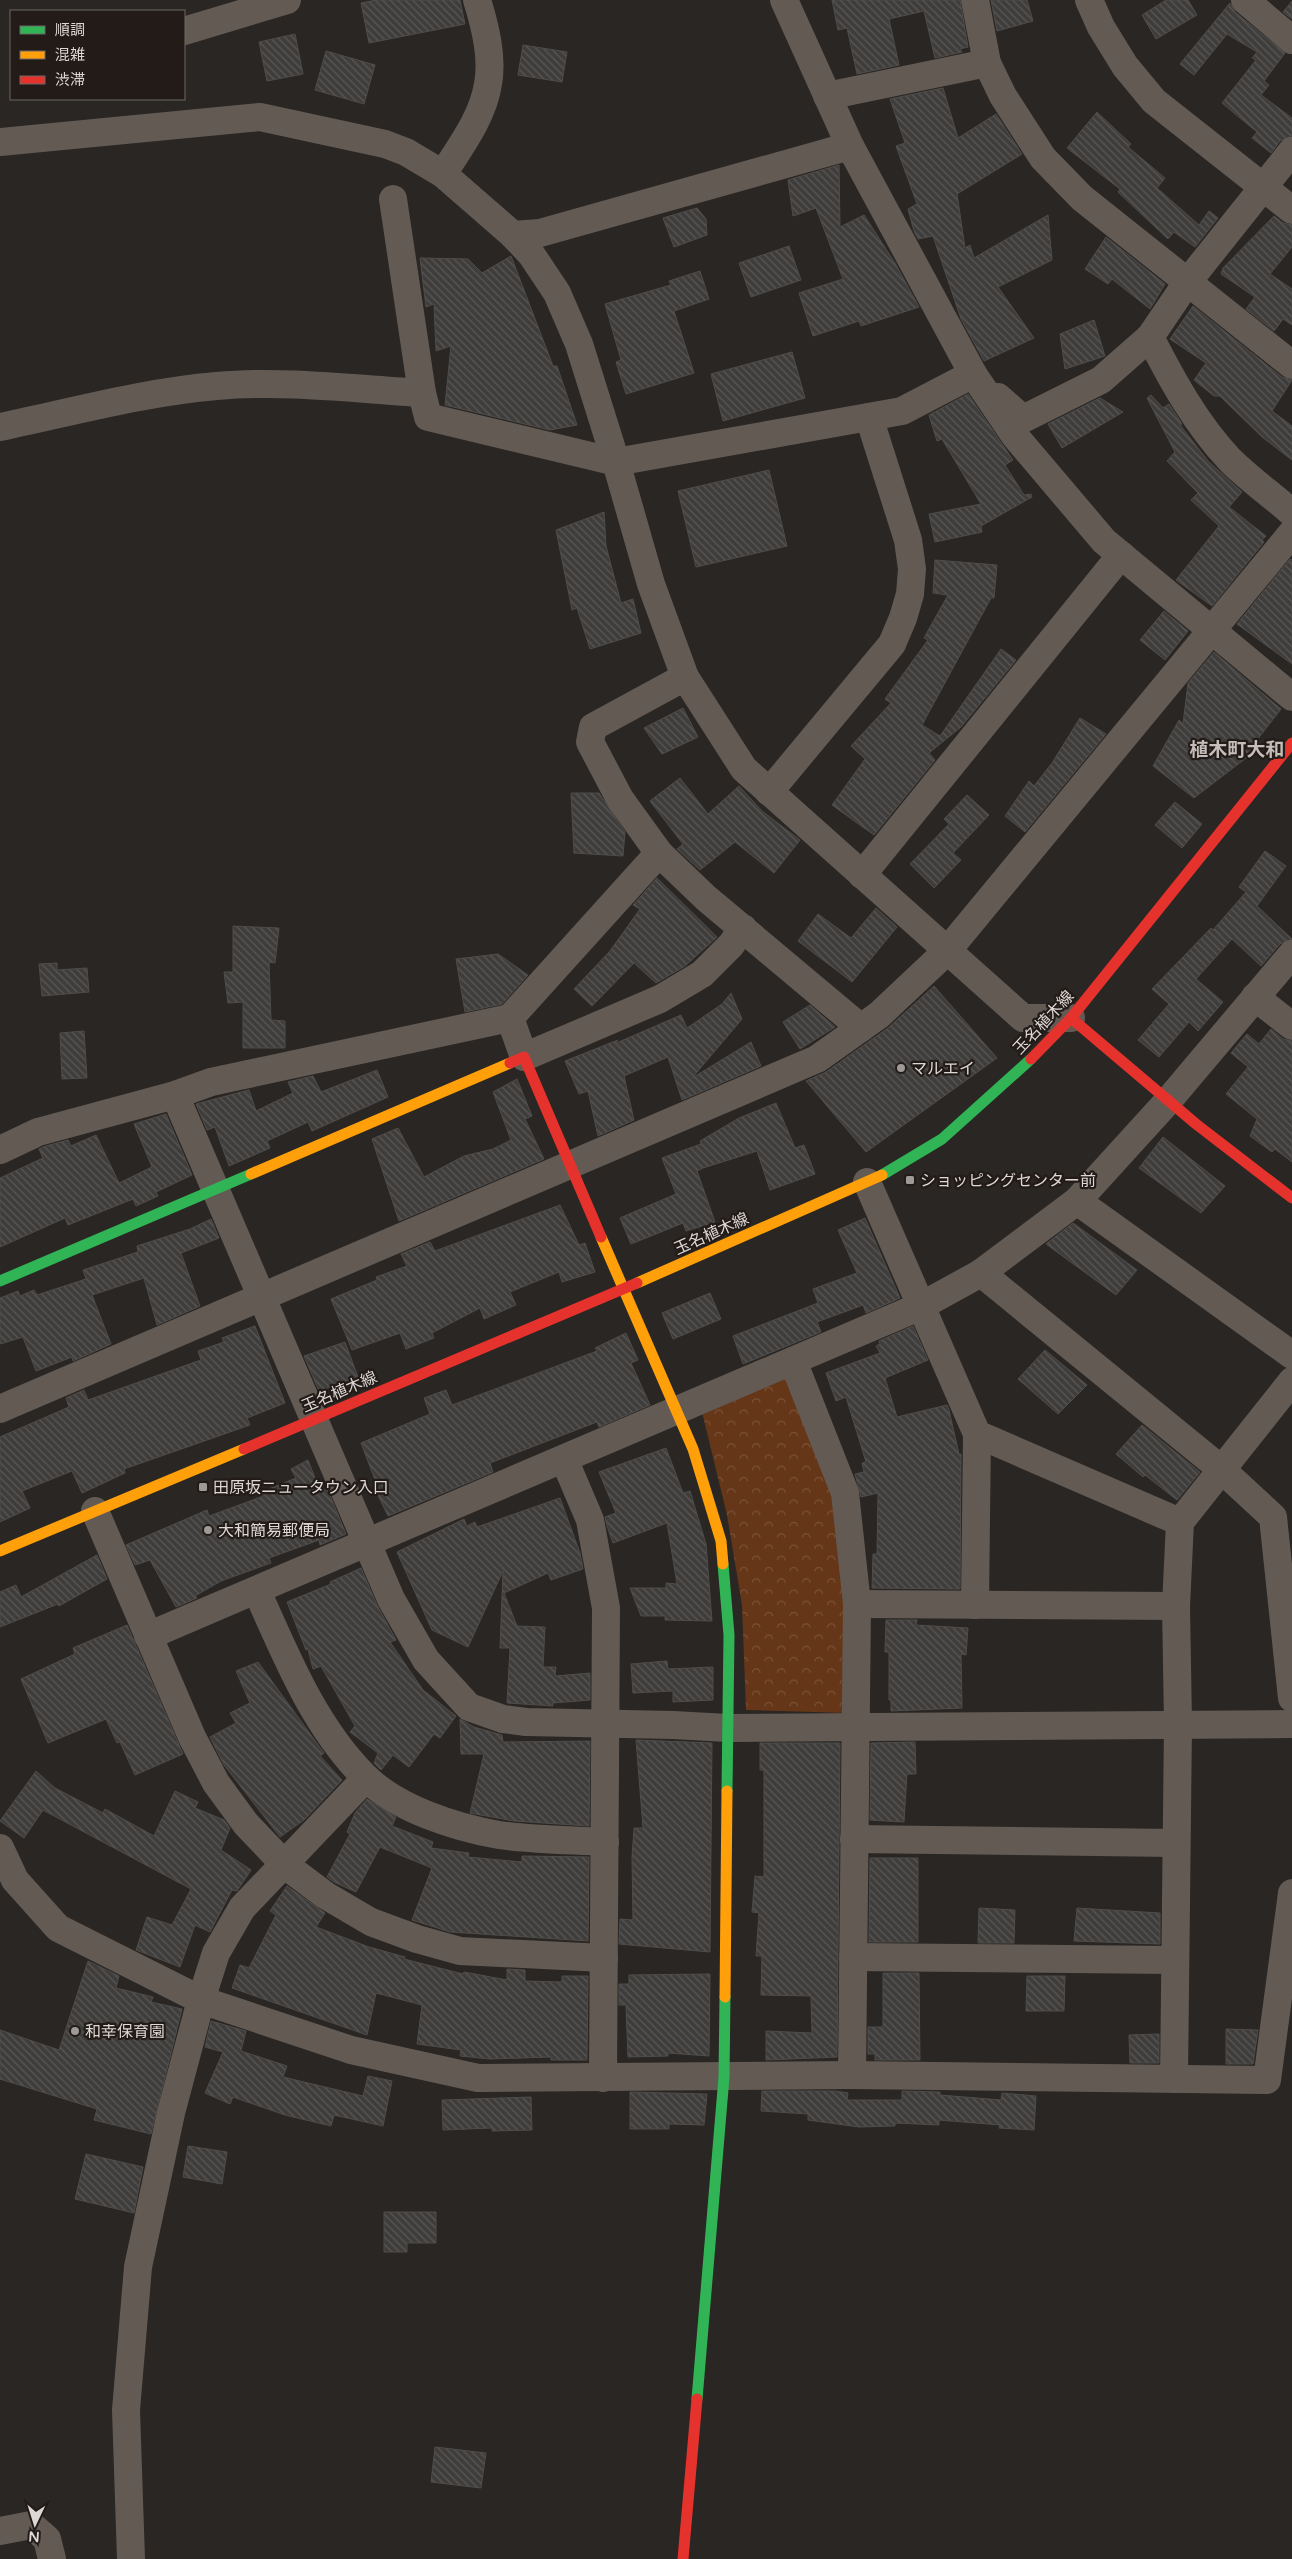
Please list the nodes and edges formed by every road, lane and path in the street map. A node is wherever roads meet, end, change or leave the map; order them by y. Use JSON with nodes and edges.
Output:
{"nodes":[{"id":1,"x":287,"y":0,"type":"edge"},
{"id":2,"x":477,"y":0,"type":"edge"},
{"id":3,"x":784,"y":0,"type":"edge"},
{"id":4,"x":975,"y":0,"type":"edge"},
{"id":5,"x":1089,"y":0,"type":"edge"},
{"id":6,"x":1254,"y":3,"type":"edge"},
{"id":7,"x":185,"y":31,"type":"edge"},
{"id":8,"x":1292,"y":40,"type":"edge"},
{"id":9,"x":987,"y":63,"type":"junction"},
{"id":10,"x":827,"y":96,"type":"junction"},
{"id":11,"x":0,"y":142,"type":"edge"},
{"id":12,"x":850,"y":146,"type":"junction"},
{"id":13,"x":1292,"y":151,"type":"edge"},
{"id":14,"x":443,"y":174,"type":"junction"},
{"id":15,"x":1262,"y":187,"type":"junction"},
{"id":16,"x":393,"y":200,"type":"dead end"},
{"id":17,"x":1292,"y":210,"type":"edge"},
{"id":18,"x":513,"y":235,"type":"junction"},
{"id":19,"x":1188,"y":282,"type":"junction"},
{"id":20,"x":1150,"y":337,"type":"junction"},
{"id":21,"x":1292,"y":365,"type":"edge"},
{"id":22,"x":973,"y":374,"type":"junction"},
{"id":23,"x":422,"y":394,"type":"junction"},
{"id":24,"x":869,"y":417,"type":"junction"},
{"id":25,"x":0,"y":427,"type":"edge"},
{"id":26,"x":616,"y":462,"type":"junction"},
{"id":27,"x":1292,"y":513,"type":"edge"},
{"id":28,"x":1292,"y":533,"type":"edge"},
{"id":29,"x":1121,"y":555,"type":"junction"},
{"id":30,"x":1213,"y":630,"type":"junction"},
{"id":31,"x":685,"y":677,"type":"junction"},
{"id":32,"x":1292,"y":697,"type":"edge"},
{"id":33,"x":1292,"y":743,"type":"edge"},
{"id":34,"x":769,"y":792,"type":"junction"},
{"id":35,"x":659,"y":853,"type":"junction"},
{"id":36,"x":862,"y":874,"type":"junction"},
{"id":37,"x":743,"y":928,"type":"junction"},
{"id":38,"x":947,"y":951,"type":"junction"},
{"id":39,"x":1292,"y":954,"type":"edge"},
{"id":40,"x":1255,"y":997,"type":"junction"},
{"id":41,"x":510,"y":1018,"type":"junction"},
{"id":42,"x":1071,"y":1018,"type":"junction"},
{"id":43,"x":1292,"y":1026,"type":"edge"},
{"id":44,"x":862,"y":1028,"type":"junction"},
{"id":45,"x":524,"y":1057,"type":"junction"},
{"id":46,"x":176,"y":1094,"type":"junction"},
{"id":47,"x":1168,"y":1101,"type":"junction"},
{"id":48,"x":0,"y":1150,"type":"edge"},
{"id":49,"x":570,"y":1164,"type":"junction"},
{"id":50,"x":867,"y":1182,"type":"junction"},
{"id":51,"x":215,"y":1191,"type":"junction"},
{"id":52,"x":1292,"y":1198,"type":"edge"},
{"id":53,"x":1076,"y":1201,"type":"junction"},
{"id":54,"x":981,"y":1273,"type":"junction"},
{"id":55,"x":0,"y":1281,"type":"edge"},
{"id":56,"x":624,"y":1289,"type":"junction"},
{"id":57,"x":261,"y":1297,"type":"junction"},
{"id":58,"x":921,"y":1306,"type":"junction"},
{"id":59,"x":1292,"y":1355,"type":"edge"},
{"id":60,"x":793,"y":1361,"type":"junction"},
{"id":61,"x":1292,"y":1381,"type":"edge"},
{"id":62,"x":0,"y":1409,"type":"edge"},
{"id":63,"x":677,"y":1410,"type":"junction"},
{"id":64,"x":313,"y":1420,"type":"junction"},
{"id":65,"x":977,"y":1434,"type":"junction"},
{"id":66,"x":564,"y":1459,"type":"junction"},
{"id":67,"x":1221,"y":1469,"type":"junction"},
{"id":68,"x":95,"y":1511,"type":"junction"},
{"id":69,"x":1283,"y":1516,"type":"edge"},
{"id":70,"x":1180,"y":1522,"type":"junction"},
{"id":71,"x":367,"y":1544,"type":"junction"},
{"id":72,"x":0,"y":1551,"type":"edge"},
{"id":73,"x":257,"y":1591,"type":"junction"},
{"id":74,"x":857,"y":1604,"type":"junction"},
{"id":75,"x":975,"y":1605,"type":"junction"},
{"id":76,"x":1176,"y":1606,"type":"junction"},
{"id":77,"x":148,"y":1636,"type":"junction"},
{"id":78,"x":1292,"y":1698,"type":"edge"},
{"id":79,"x":605,"y":1724,"type":"junction"},
{"id":80,"x":1178,"y":1724,"type":"junction"},
{"id":81,"x":1292,"y":1724,"type":"edge"},
{"id":82,"x":728,"y":1728,"type":"junction"},
{"id":83,"x":855,"y":1728,"type":"junction"},
{"id":84,"x":366,"y":1778,"type":"junction"},
{"id":85,"x":854,"y":1839,"type":"junction"},
{"id":86,"x":605,"y":1842,"type":"junction"},
{"id":87,"x":1175,"y":1843,"type":"junction"},
{"id":88,"x":0,"y":1848,"type":"edge"},
{"id":89,"x":285,"y":1865,"type":"junction"},
{"id":90,"x":1292,"y":1893,"type":"edge"},
{"id":91,"x":853,"y":1957,"type":"junction"},
{"id":92,"x":604,"y":1958,"type":"junction"},
{"id":93,"x":1174,"y":1960,"type":"junction"},
{"id":94,"x":201,"y":2000,"type":"junction"},
{"id":95,"x":852,"y":2075,"type":"junction"},
{"id":96,"x":603,"y":2078,"type":"junction"},
{"id":97,"x":724,"y":2078,"type":"junction"},
{"id":98,"x":1174,"y":2079,"type":"junction"},
{"id":99,"x":0,"y":2531,"type":"edge"},
{"id":100,"x":52,"y":2559,"type":"edge"},
{"id":101,"x":132,"y":2559,"type":"edge"},
{"id":102,"x":683,"y":2559,"type":"edge"}],
"edges":[{"from":1,"to":7,"type":"street"},
{"from":2,"to":14,"type":"street"},
{"from":3,"to":10,"type":"street"},
{"from":4,"to":9,"type":"street"},
{"from":5,"to":15,"type":"street"},
{"from":6,"to":8,"type":"street"},
{"from":9,"to":10,"type":"street"},
{"from":9,"to":19,"type":"street"},
{"from":10,"to":12,"type":"street"},
{"from":11,"to":14,"type":"street"},
{"from":12,"to":18,"type":"street"},
{"from":12,"to":22,"type":"street"},
{"from":13,"to":15,"type":"street"},
{"from":14,"to":18,"type":"street"},
{"from":15,"to":17,"type":"street"},
{"from":15,"to":19,"type":"street"},
{"from":16,"to":23,"type":"street"},
{"from":18,"to":26,"type":"street"},
{"from":19,"to":20,"type":"street"},
{"from":19,"to":21,"type":"street"},
{"from":20,"to":22,"type":"street"},
{"from":20,"to":27,"type":"street"},
{"from":22,"to":24,"type":"street"},
{"from":22,"to":29,"type":"street"},
{"from":23,"to":25,"type":"street"},
{"from":23,"to":26,"type":"street"},
{"from":24,"to":26,"type":"street"},
{"from":24,"to":34,"type":"street"},
{"from":26,"to":31,"type":"street"},
{"from":28,"to":30,"type":"street"},
{"from":29,"to":30,"type":"street"},
{"from":29,"to":36,"type":"street"},
{"from":30,"to":32,"type":"street"},
{"from":30,"to":38,"type":"street"},
{"from":31,"to":34,"type":"street"},
{"from":31,"to":35,"type":"street"},
{"from":33,"to":42,"type":"street","name":"玉名植木線"},
{"from":34,"to":36,"type":"street"},
{"from":35,"to":37,"type":"street"},
{"from":35,"to":41,"type":"street"},
{"from":36,"to":38,"type":"street"},
{"from":37,"to":44,"type":"street"},
{"from":37,"to":45,"type":"street"},
{"from":38,"to":42,"type":"street"},
{"from":38,"to":44,"type":"street"},
{"from":39,"to":40,"type":"street"},
{"from":40,"to":43,"type":"street"},
{"from":40,"to":47,"type":"street"},
{"from":41,"to":45,"type":"street"},
{"from":41,"to":46,"type":"street"},
{"from":42,"to":47,"type":"street"},
{"from":42,"to":50,"type":"street","name":"玉名植木線"},
{"from":44,"to":49,"type":"street"},
{"from":45,"to":49,"type":"street"},
{"from":45,"to":51,"type":"street"},
{"from":46,"to":48,"type":"street"},
{"from":46,"to":51,"type":"street"},
{"from":47,"to":52,"type":"street"},
{"from":47,"to":53,"type":"street"},
{"from":49,"to":56,"type":"street"},
{"from":49,"to":57,"type":"street"},
{"from":50,"to":56,"type":"street","name":"玉名植木線"},
{"from":50,"to":58,"type":"street"},
{"from":51,"to":55,"type":"street"},
{"from":51,"to":57,"type":"street"},
{"from":53,"to":54,"type":"street"},
{"from":53,"to":59,"type":"street"},
{"from":54,"to":58,"type":"street"},
{"from":54,"to":67,"type":"street"},
{"from":56,"to":63,"type":"street"},
{"from":56,"to":64,"type":"street","name":"玉名植木線"},
{"from":57,"to":62,"type":"street"},
{"from":57,"to":64,"type":"street"},
{"from":58,"to":60,"type":"street"},
{"from":58,"to":65,"type":"street"},
{"from":60,"to":63,"type":"street"},
{"from":60,"to":74,"type":"street"},
{"from":61,"to":67,"type":"street"},
{"from":63,"to":66,"type":"street"},
{"from":63,"to":82,"type":"street"},
{"from":64,"to":68,"type":"street","name":"玉名植木線"},
{"from":64,"to":71,"type":"street"},
{"from":65,"to":70,"type":"street"},
{"from":65,"to":75,"type":"street"},
{"from":66,"to":71,"type":"street"},
{"from":66,"to":79,"type":"street"},
{"from":67,"to":69,"type":"street"},
{"from":67,"to":70,"type":"street"},
{"from":68,"to":72,"type":"street","name":"玉名植木線"},
{"from":68,"to":77,"type":"street"},
{"from":69,"to":78,"type":"street"},
{"from":70,"to":76,"type":"street"},
{"from":71,"to":73,"type":"street"},
{"from":71,"to":79,"type":"street"},
{"from":73,"to":77,"type":"street"},
{"from":73,"to":84,"type":"street"},
{"from":74,"to":75,"type":"street"},
{"from":74,"to":83,"type":"street"},
{"from":75,"to":76,"type":"street"},
{"from":76,"to":80,"type":"street"},
{"from":77,"to":89,"type":"street"},
{"from":79,"to":82,"type":"street"},
{"from":79,"to":86,"type":"street"},
{"from":80,"to":81,"type":"street"},
{"from":80,"to":83,"type":"street"},
{"from":80,"to":87,"type":"street"},
{"from":82,"to":83,"type":"street"},
{"from":82,"to":97,"type":"street"},
{"from":83,"to":85,"type":"street"},
{"from":84,"to":86,"type":"street"},
{"from":84,"to":89,"type":"street"},
{"from":85,"to":87,"type":"street"},
{"from":85,"to":91,"type":"street"},
{"from":86,"to":92,"type":"street"},
{"from":87,"to":93,"type":"street"},
{"from":88,"to":94,"type":"street"},
{"from":89,"to":92,"type":"street"},
{"from":89,"to":94,"type":"street"},
{"from":90,"to":98,"type":"street"},
{"from":91,"to":93,"type":"street"},
{"from":91,"to":95,"type":"street"},
{"from":92,"to":96,"type":"street"},
{"from":93,"to":98,"type":"street"},
{"from":94,"to":96,"type":"street"},
{"from":94,"to":101,"type":"street"},
{"from":95,"to":97,"type":"street"},
{"from":95,"to":98,"type":"street"},
{"from":96,"to":97,"type":"street"},
{"from":97,"to":102,"type":"street"},
{"from":99,"to":100,"type":"street"}]}
